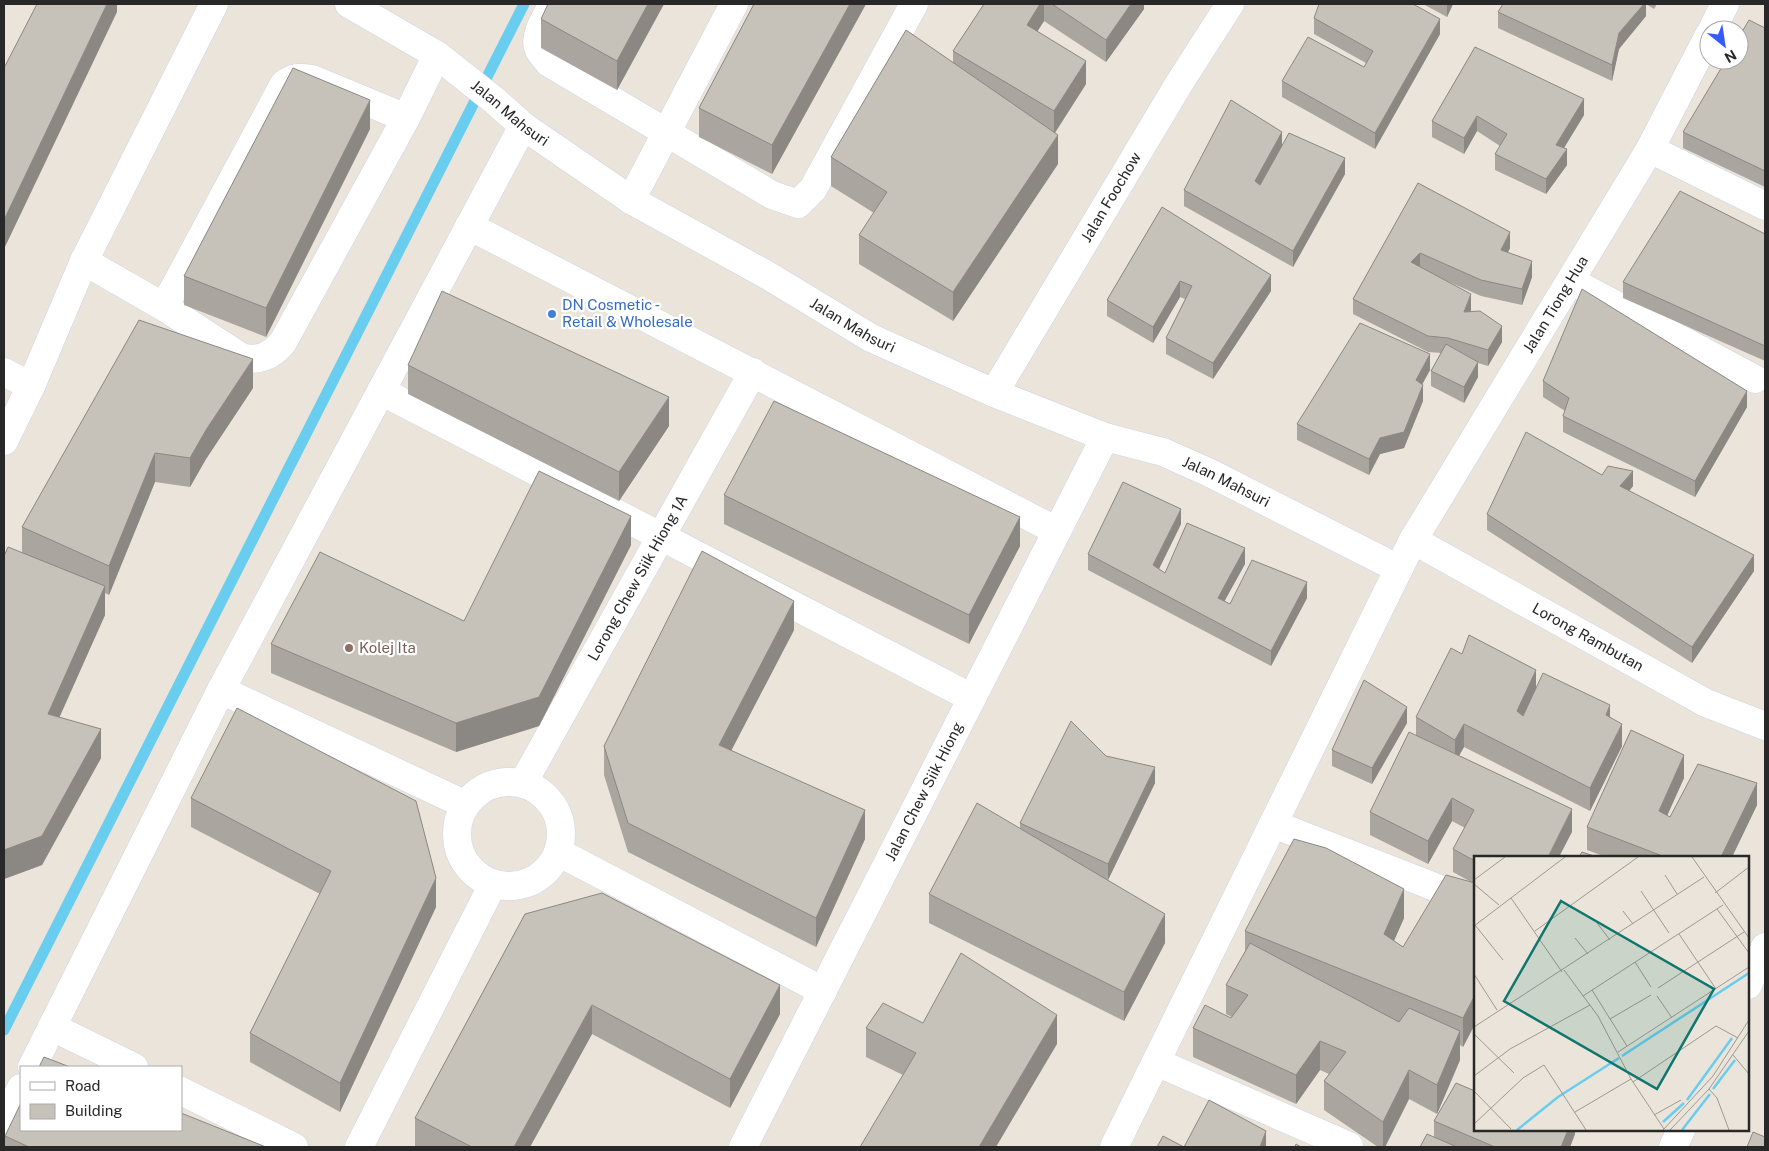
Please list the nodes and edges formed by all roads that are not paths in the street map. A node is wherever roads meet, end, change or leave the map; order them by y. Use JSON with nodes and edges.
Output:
{"nodes":[{"id":1,"x":214,"y":4,"type":"edge"},
{"id":2,"x":349,"y":4,"type":"edge"},
{"id":3,"x":553,"y":4,"type":"edge"},
{"id":4,"x":734,"y":4,"type":"edge"},
{"id":5,"x":914,"y":4,"type":"edge"},
{"id":6,"x":1230,"y":4,"type":"edge"},
{"id":7,"x":1725,"y":4,"type":"edge"},
{"id":8,"x":1717,"y":20,"type":"edge"},
{"id":9,"x":1699,"y":54,"type":"edge"},
{"id":10,"x":442,"y":60,"type":"junction"},
{"id":11,"x":406,"y":118,"type":"junction"},
{"id":12,"x":522,"y":126,"type":"junction"},
{"id":13,"x":667,"y":132,"type":"junction"},
{"id":14,"x":1650,"y":149,"type":"junction"},
{"id":15,"x":631,"y":200,"type":"junction"},
{"id":16,"x":1765,"y":206,"type":"edge"},
{"id":17,"x":469,"y":226,"type":"junction"},
{"id":18,"x":84,"y":261,"type":"junction"},
{"id":19,"x":1571,"y":281,"type":"junction"},
{"id":20,"x":164,"y":307,"type":"junction"},
{"id":21,"x":4,"y":372,"type":"edge"},
{"id":22,"x":753,"y":372,"type":"junction"},
{"id":23,"x":1755,"y":379,"type":"dead end"},
{"id":24,"x":31,"y":386,"type":"junction"},
{"id":25,"x":381,"y":391,"type":"junction"},
{"id":26,"x":994,"y":393,"type":"junction"},
{"id":27,"x":1105,"y":437,"type":"junction"},
{"id":28,"x":4,"y":440,"type":"edge"},
{"id":29,"x":1057,"y":530,"type":"junction"},
{"id":30,"x":660,"y":537,"type":"junction"},
{"id":31,"x":1413,"y":540,"type":"junction"},
{"id":32,"x":1399,"y":569,"type":"junction"},
{"id":33,"x":221,"y":690,"type":"junction"},
{"id":34,"x":972,"y":698,"type":"junction"},
{"id":35,"x":1765,"y":726,"type":"edge"},
{"id":36,"x":523,"y":783,"type":"junction"},
{"id":37,"x":466,"y":805,"type":"junction"},
{"id":38,"x":1273,"y":824,"type":"junction"},
{"id":39,"x":558,"y":852,"type":"junction"},
{"id":40,"x":493,"y":884,"type":"junction"},
{"id":41,"x":1462,"y":898,"type":"edge"},
{"id":42,"x":1765,"y":947,"type":"edge"},
{"id":43,"x":1749,"y":983,"type":"edge"},
{"id":44,"x":823,"y":991,"type":"junction"},
{"id":45,"x":52,"y":1027,"type":"junction"},
{"id":46,"x":1156,"y":1062,"type":"junction"},
{"id":47,"x":32,"y":1066,"type":"edge"},
{"id":48,"x":132,"y":1066,"type":"edge"},
{"id":49,"x":20,"y":1090,"type":"edge"},
{"id":50,"x":182,"y":1091,"type":"edge"},
{"id":51,"x":4,"y":1124,"type":"edge"},
{"id":52,"x":1681,"y":1131,"type":"edge"},
{"id":53,"x":1349,"y":1146,"type":"edge"},
{"id":54,"x":294,"y":1147,"type":"edge"},
{"id":55,"x":359,"y":1147,"type":"edge"},
{"id":56,"x":743,"y":1147,"type":"edge"},
{"id":57,"x":1114,"y":1147,"type":"edge"},
{"id":58,"x":1673,"y":1147,"type":"edge"}],
"edges":[{"from":1,"to":18,"type":"street"},
{"from":2,"to":10,"type":"street","name":"Jalan Mahsuri"},
{"from":3,"to":13,"type":"street"},
{"from":4,"to":13,"type":"street"},
{"from":5,"to":13,"type":"street"},
{"from":6,"to":26,"type":"street","name":"Jalan Foochow"},
{"from":7,"to":8,"type":"street"},
{"from":9,"to":14,"type":"street","name":"Jalan Tiong Hua"},
{"from":10,"to":11,"type":"street"},
{"from":10,"to":12,"type":"street","name":"Jalan Mahsuri"},
{"from":11,"to":20,"type":"street"},
{"from":11,"to":20,"type":"street"},
{"from":12,"to":15,"type":"street","name":"Jalan Mahsuri"},
{"from":12,"to":17,"type":"street"},
{"from":13,"to":15,"type":"street"},
{"from":14,"to":16,"type":"street"},
{"from":14,"to":19,"type":"street","name":"Jalan Tiong Hua"},
{"from":15,"to":26,"type":"street","name":"Jalan Mahsuri"},
{"from":17,"to":22,"type":"street"},
{"from":17,"to":25,"type":"street"},
{"from":18,"to":20,"type":"street"},
{"from":18,"to":24,"type":"street"},
{"from":19,"to":23,"type":"street"},
{"from":19,"to":31,"type":"street","name":"Jalan Tiong Hua"},
{"from":21,"to":24,"type":"street"},
{"from":22,"to":29,"type":"street"},
{"from":22,"to":30,"type":"street","name":"Lorong Chew Siik Hiong 1A"},
{"from":24,"to":28,"type":"street"},
{"from":25,"to":30,"type":"street"},
{"from":25,"to":33,"type":"street"},
{"from":26,"to":27,"type":"street","name":"Jalan Mahsuri"},
{"from":27,"to":29,"type":"street","name":"Jalan Chew Siik Hiong"},
{"from":27,"to":32,"type":"street","name":"Jalan Mahsuri"},
{"from":29,"to":34,"type":"street","name":"Jalan Chew Siik Hiong"},
{"from":30,"to":34,"type":"street"},
{"from":30,"to":36,"type":"street","name":"Lorong Chew Siik Hiong 1A"},
{"from":31,"to":32,"type":"street","name":"Jalan Tiong Hua"},
{"from":31,"to":35,"type":"street","name":"Lorong Rambutan"},
{"from":32,"to":38,"type":"street","name":"Jalan Tiong Hua"},
{"from":33,"to":37,"type":"street"},
{"from":33,"to":45,"type":"street"},
{"from":34,"to":44,"type":"street","name":"Jalan Chew Siik Hiong"},
{"from":36,"to":37,"type":"street"},
{"from":36,"to":39,"type":"street"},
{"from":37,"to":40,"type":"street"},
{"from":38,"to":41,"type":"street"},
{"from":38,"to":46,"type":"street","name":"Jalan Tiong Hua"},
{"from":39,"to":40,"type":"street"},
{"from":39,"to":44,"type":"street"},
{"from":40,"to":55,"type":"street"},
{"from":42,"to":43,"type":"street"},
{"from":44,"to":56,"type":"street","name":"Jalan Chew Siik Hiong"},
{"from":45,"to":47,"type":"street"},
{"from":45,"to":48,"type":"street"},
{"from":46,"to":53,"type":"street"},
{"from":46,"to":57,"type":"street","name":"Jalan Tiong Hua"},
{"from":49,"to":51,"type":"street"},
{"from":50,"to":54,"type":"street"},
{"from":52,"to":58,"type":"street"}]}
